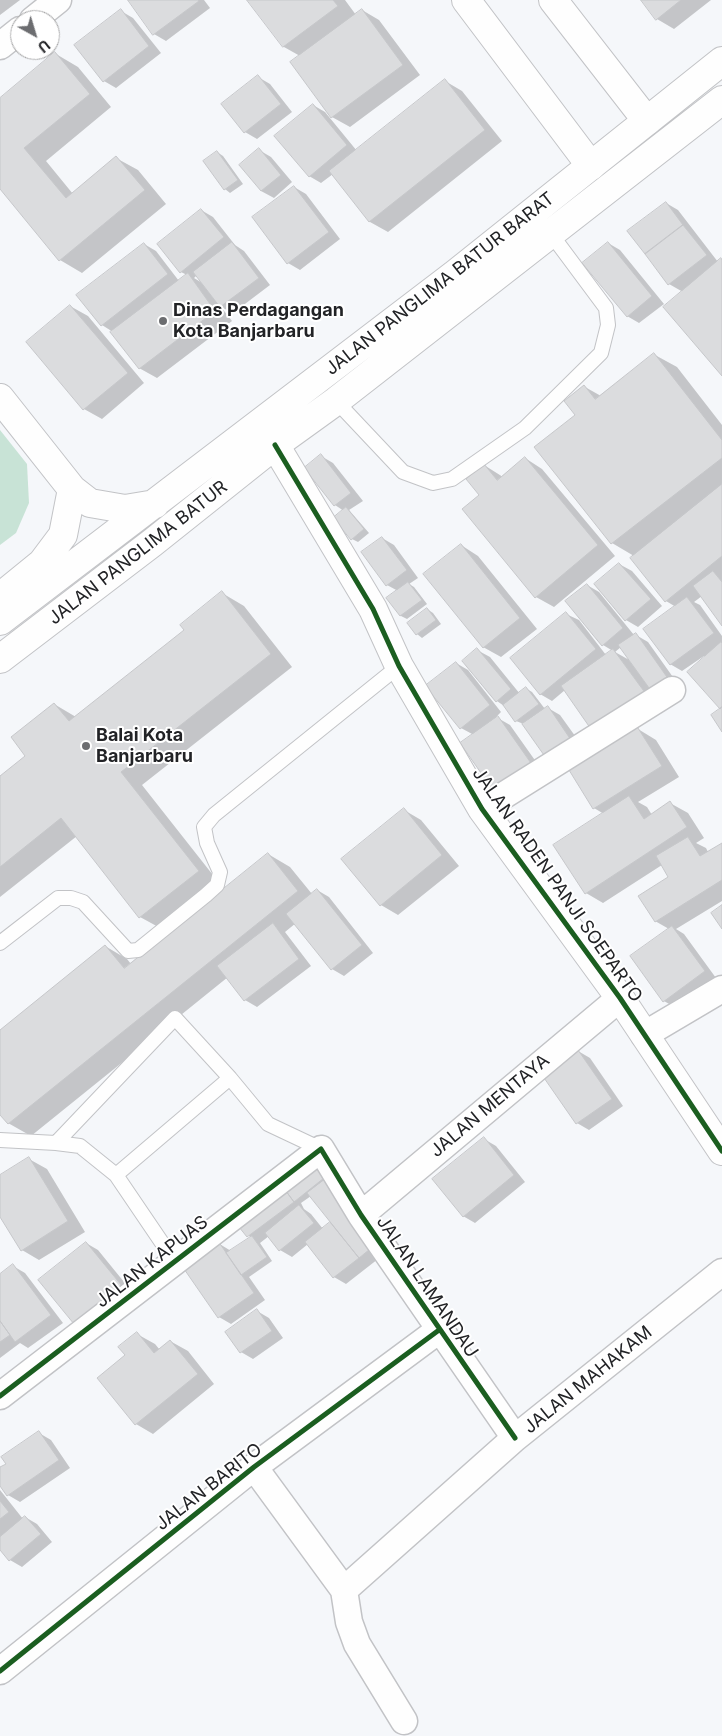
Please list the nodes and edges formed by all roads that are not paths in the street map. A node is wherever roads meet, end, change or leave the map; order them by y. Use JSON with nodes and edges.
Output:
{"nodes":[{"id":1,"x":58,"y":0,"type":"edge"},
{"id":2,"x":466,"y":0,"type":"edge"},
{"id":3,"x":553,"y":0,"type":"edge"},
{"id":4,"x":46,"y":10,"type":"edge"},
{"id":5,"x":10,"y":38,"type":"edge"},
{"id":6,"x":0,"y":46,"type":"edge"},
{"id":7,"x":722,"y":61,"type":"edge"},
{"id":8,"x":722,"y":100,"type":"edge"},
{"id":9,"x":647,"y":121,"type":"junction"},
{"id":10,"x":591,"y":166,"type":"junction"},
{"id":11,"x":551,"y":234,"type":"junction"},
{"id":12,"x":480,"y":254,"type":"junction"},
{"id":13,"x":496,"y":276,"type":"junction"},
{"id":14,"x":462,"y":285,"type":"junction"},
{"id":15,"x":0,"y":398,"type":"edge"},
{"id":16,"x":336,"y":402,"type":"junction"},
{"id":17,"x":275,"y":445,"type":"junction"},
{"id":18,"x":72,"y":489,"type":"junction"},
{"id":19,"x":155,"y":504,"type":"junction"},
{"id":20,"x":0,"y":597,"type":"edge"},
{"id":21,"x":0,"y":622,"type":"edge"},
{"id":22,"x":0,"y":659,"type":"edge"},
{"id":23,"x":399,"y":666,"type":"junction"},
{"id":24,"x":672,"y":690,"type":"dead end"},
{"id":25,"x":482,"y":809,"type":"junction"},
{"id":26,"x":0,"y":943,"type":"edge"},
{"id":27,"x":722,"y":988,"type":"edge"},
{"id":28,"x":620,"y":998,"type":"junction"},
{"id":29,"x":644,"y":1035,"type":"junction"},
{"id":30,"x":230,"y":1078,"type":"junction"},
{"id":31,"x":0,"y":1140,"type":"edge"},
{"id":32,"x":56,"y":1143,"type":"junction"},
{"id":33,"x":321,"y":1149,"type":"junction"},
{"id":34,"x":722,"y":1151,"type":"edge"},
{"id":35,"x":116,"y":1175,"type":"junction"},
{"id":36,"x":361,"y":1215,"type":"junction"},
{"id":37,"x":175,"y":1262,"type":"junction"},
{"id":38,"x":722,"y":1272,"type":"edge"},
{"id":39,"x":439,"y":1330,"type":"junction"},
{"id":40,"x":0,"y":1396,"type":"edge"},
{"id":41,"x":515,"y":1438,"type":"junction"},
{"id":42,"x":254,"y":1468,"type":"junction"},
{"id":43,"x":344,"y":1590,"type":"junction"},
{"id":44,"x":0,"y":1671,"type":"edge"},
{"id":45,"x":404,"y":1721,"type":"dead end"}],
"edges":[{"from":1,"to":4,"type":"street"},
{"from":2,"to":10,"type":"main road"},
{"from":3,"to":9,"type":"main road"},
{"from":5,"to":6,"type":"street"},
{"from":7,"to":9,"type":"main road","name":"JALAN PANGLIMA BATUR BARAT"},
{"from":8,"to":11,"type":"main road","name":"JALAN PANGLIMA BATUR BARAT"},
{"from":9,"to":10,"type":"main road","name":"JALAN PANGLIMA BATUR BARAT"},
{"from":10,"to":12,"type":"main road","name":"JALAN PANGLIMA BATUR BARAT"},
{"from":11,"to":13,"type":"main road","name":"JALAN PANGLIMA BATUR BARAT"},
{"from":11,"to":16,"type":"lane"},
{"from":12,"to":13,"type":"main road"},
{"from":12,"to":14,"type":"main road","name":"JALAN PANGLIMA BATUR BARAT"},
{"from":13,"to":14,"type":"main road","name":"JALAN PANGLIMA BATUR BARAT"},
{"from":14,"to":16,"type":"main road","name":"JALAN PANGLIMA BATUR BARAT"},
{"from":14,"to":19,"type":"main road","name":"JALAN PANGLIMA BATUR BARAT"},
{"from":15,"to":18,"type":"main road"},
{"from":16,"to":17,"type":"main road","name":"JALAN PANGLIMA BATUR BARAT"},
{"from":17,"to":22,"type":"main road","name":"JALAN PANGLIMA BATUR"},
{"from":17,"to":23,"type":"main road","name":"JALAN RADEN PANJI SOEPARTO"},
{"from":18,"to":19,"type":"main road"},
{"from":18,"to":20,"type":"main road"},
{"from":19,"to":21,"type":"main road","name":"JALAN PANGLIMA BATUR"},
{"from":23,"to":25,"type":"main road","name":"JALAN RADEN PANJI SOEPARTO"},
{"from":23,"to":26,"type":"lane"},
{"from":24,"to":25,"type":"street"},
{"from":25,"to":28,"type":"main road","name":"JALAN RADEN PANJI SOEPARTO"},
{"from":27,"to":29,"type":"street"},
{"from":28,"to":29,"type":"main road","name":"JALAN RADEN PANJI SOEPARTO"},
{"from":28,"to":36,"type":"street","name":"JALAN MENTAYA"},
{"from":29,"to":34,"type":"main road","name":"JALAN RADEN PANJI SOEPARTO"},
{"from":30,"to":32,"type":"lane"},
{"from":30,"to":33,"type":"lane"},
{"from":30,"to":35,"type":"lane"},
{"from":31,"to":32,"type":"lane"},
{"from":32,"to":35,"type":"lane"},
{"from":33,"to":36,"type":"street","name":"JALAN LAMANDAU"},
{"from":33,"to":37,"type":"street","name":"JALAN KAPUAS"},
{"from":35,"to":37,"type":"lane"},
{"from":36,"to":39,"type":"street","name":"JALAN LAMANDAU"},
{"from":37,"to":40,"type":"street","name":"JALAN KAPUAS"},
{"from":38,"to":41,"type":"street","name":"JALAN MAHAKAM"},
{"from":39,"to":41,"type":"street","name":"JALAN LAMANDAU"},
{"from":39,"to":42,"type":"street","name":"JALAN BARITO"},
{"from":41,"to":43,"type":"street","name":"JALAN MAHAKAM"},
{"from":42,"to":43,"type":"street"},
{"from":42,"to":44,"type":"street","name":"JALAN BARITO"},
{"from":43,"to":45,"type":"street"}]}
